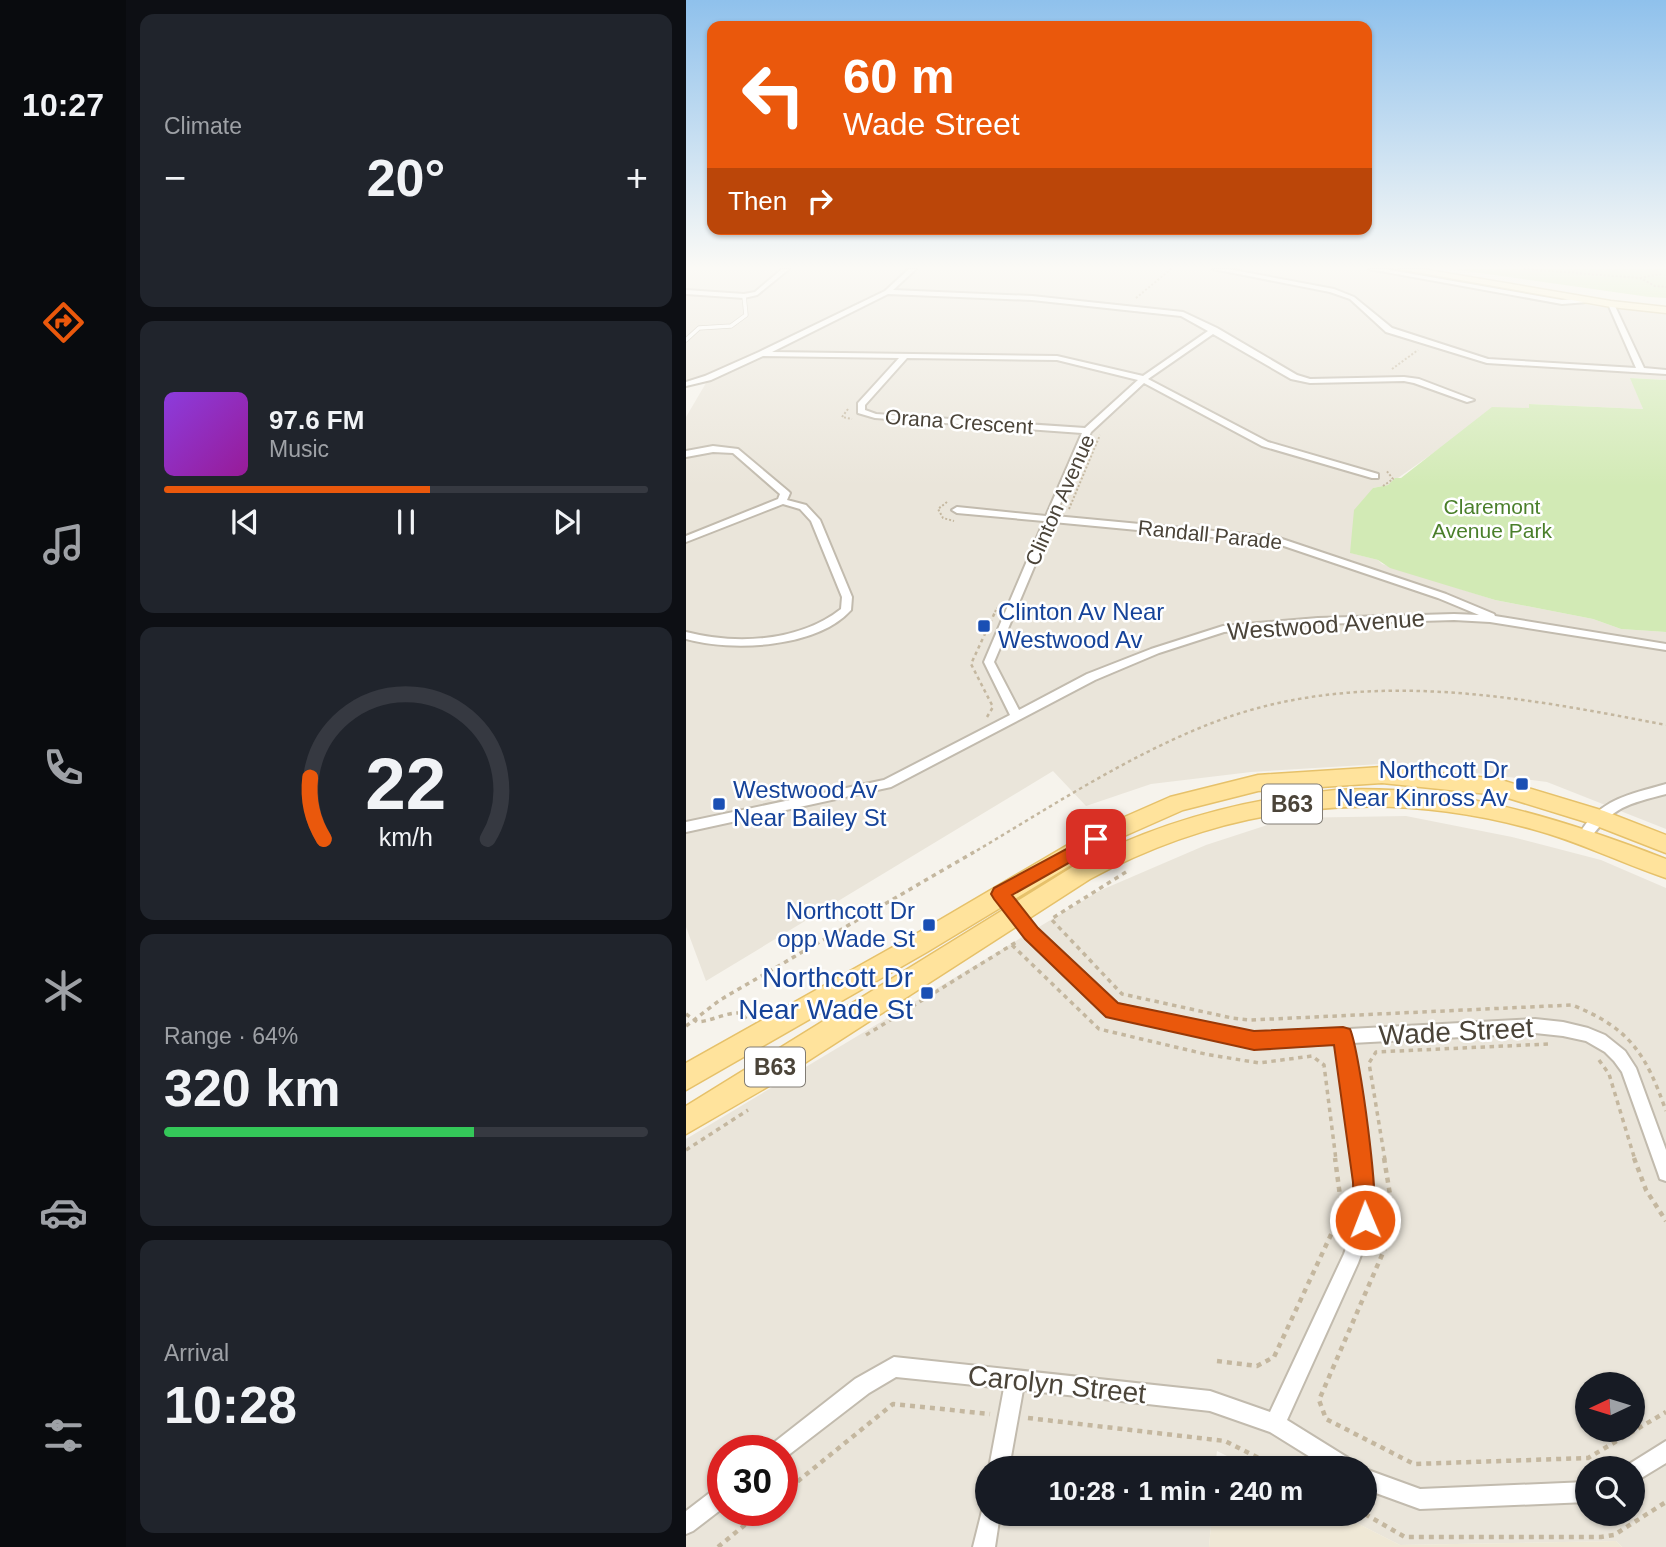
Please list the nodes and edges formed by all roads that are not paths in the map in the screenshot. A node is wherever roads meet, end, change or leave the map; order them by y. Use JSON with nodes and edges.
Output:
{"nodes":[{"id":1,"x":788,"y":341,"type":"edge"},
{"id":2,"x":1198,"y":341,"type":"edge"},
{"id":3,"x":1233,"y":341,"type":"edge"},
{"id":4,"x":1422,"y":341,"type":"edge"},
{"id":5,"x":1628,"y":341,"type":"edge"},
{"id":6,"x":762,"y":354,"type":"junction"},
{"id":7,"x":905,"y":356,"type":"junction"},
{"id":8,"x":1641,"y":370,"type":"junction"},
{"id":9,"x":1666,"y":372,"type":"edge"},
{"id":10,"x":1142,"y":380,"type":"junction"},
{"id":11,"x":686,"y":384,"type":"edge"},
{"id":12,"x":1470,"y":400,"type":"dead end"},
{"id":13,"x":1087,"y":432,"type":"junction"},
{"id":14,"x":686,"y":454,"type":"edge"},
{"id":15,"x":1375,"y":476,"type":"dead end"},
{"id":16,"x":782,"y":501,"type":"junction"},
{"id":17,"x":958,"y":516,"type":"road end"},
{"id":18,"x":1050,"y":520,"type":"junction"},
{"id":19,"x":686,"y":539,"type":"edge"},
{"id":20,"x":1490,"y":619,"type":"junction"},
{"id":21,"x":686,"y":635,"type":"edge"},
{"id":22,"x":1666,"y":647,"type":"edge"},
{"id":23,"x":1016,"y":715,"type":"junction"},
{"id":24,"x":1666,"y":789,"type":"edge"},
{"id":25,"x":686,"y":827,"type":"edge"},
{"id":26,"x":1590,"y":827,"type":"junction"},
{"id":27,"x":1666,"y":844,"type":"edge"},
{"id":28,"x":1666,"y":869,"type":"edge"},
{"id":29,"x":1008,"y":904,"type":"junction"},
{"id":30,"x":1343,"y":1036,"type":"junction"},
{"id":31,"x":686,"y":1077,"type":"edge"},
{"id":32,"x":686,"y":1121,"type":"edge"},
{"id":33,"x":1666,"y":1174,"type":"edge"},
{"id":34,"x":1015,"y":1380,"type":"junction"},
{"id":35,"x":1275,"y":1424,"type":"junction"},
{"id":36,"x":798,"y":1436,"type":"edge"},
{"id":37,"x":1666,"y":1451,"type":"edge"},
{"id":38,"x":1001,"y":1456,"type":"edge"},
{"id":39,"x":1327,"y":1456,"type":"edge"},
{"id":40,"x":1645,"y":1465,"type":"edge"},
{"id":41,"x":1377,"y":1483,"type":"edge"},
{"id":42,"x":1575,"y":1493,"type":"edge"},
{"id":43,"x":707,"y":1508,"type":"edge"},
{"id":44,"x":686,"y":1524,"type":"edge"},
{"id":45,"x":988,"y":1526,"type":"edge"},
{"id":46,"x":984,"y":1547,"type":"edge"}],
"edges":[{"from":1,"to":6,"type":"street"},
{"from":2,"to":10,"type":"street","name":"Clinton Avenue"},
{"from":3,"to":12,"type":"street"},
{"from":4,"to":8,"type":"street"},
{"from":5,"to":8,"type":"street"},
{"from":6,"to":7,"type":"street"},
{"from":6,"to":11,"type":"street"},
{"from":7,"to":10,"type":"street"},
{"from":7,"to":13,"type":"street","name":"Orana Crescent"},
{"from":8,"to":9,"type":"street"},
{"from":10,"to":13,"type":"street","name":"Clinton Avenue"},
{"from":10,"to":15,"type":"street"},
{"from":13,"to":18,"type":"street","name":"Clinton Avenue"},
{"from":14,"to":16,"type":"street"},
{"from":16,"to":19,"type":"street"},
{"from":16,"to":21,"type":"street"},
{"from":17,"to":18,"type":"street","name":"Randall Parade"},
{"from":18,"to":20,"type":"street","name":"Randall Parade"},
{"from":18,"to":23,"type":"street","name":"Clinton Avenue"},
{"from":20,"to":22,"type":"street","name":"Westwood Avenue"},
{"from":20,"to":23,"type":"street","name":"Westwood Avenue"},
{"from":23,"to":25,"type":"street","name":"Westwood Avenue"},
{"from":24,"to":26,"type":"street"},
{"from":26,"to":27,"type":"main road","number":"B63"},
{"from":26,"to":28,"type":"main road","number":"B63"},
{"from":26,"to":29,"type":"main road","number":"B63"},
{"from":29,"to":30,"type":"street","name":"Wade Street"},
{"from":29,"to":31,"type":"main road","number":"B63"},
{"from":29,"to":32,"type":"main road","number":"B63"},
{"from":30,"to":33,"type":"street","name":"Wade Street"},
{"from":30,"to":35,"type":"street"},
{"from":34,"to":35,"type":"street","name":"Carolyn Street"},
{"from":34,"to":36,"type":"street","name":"Carolyn Street"},
{"from":34,"to":38,"type":"street"},
{"from":35,"to":39,"type":"street","name":"Carolyn Street"},
{"from":37,"to":40,"type":"street"},
{"from":41,"to":42,"type":"street"},
{"from":43,"to":44,"type":"street"},
{"from":45,"to":46,"type":"street"}]}
